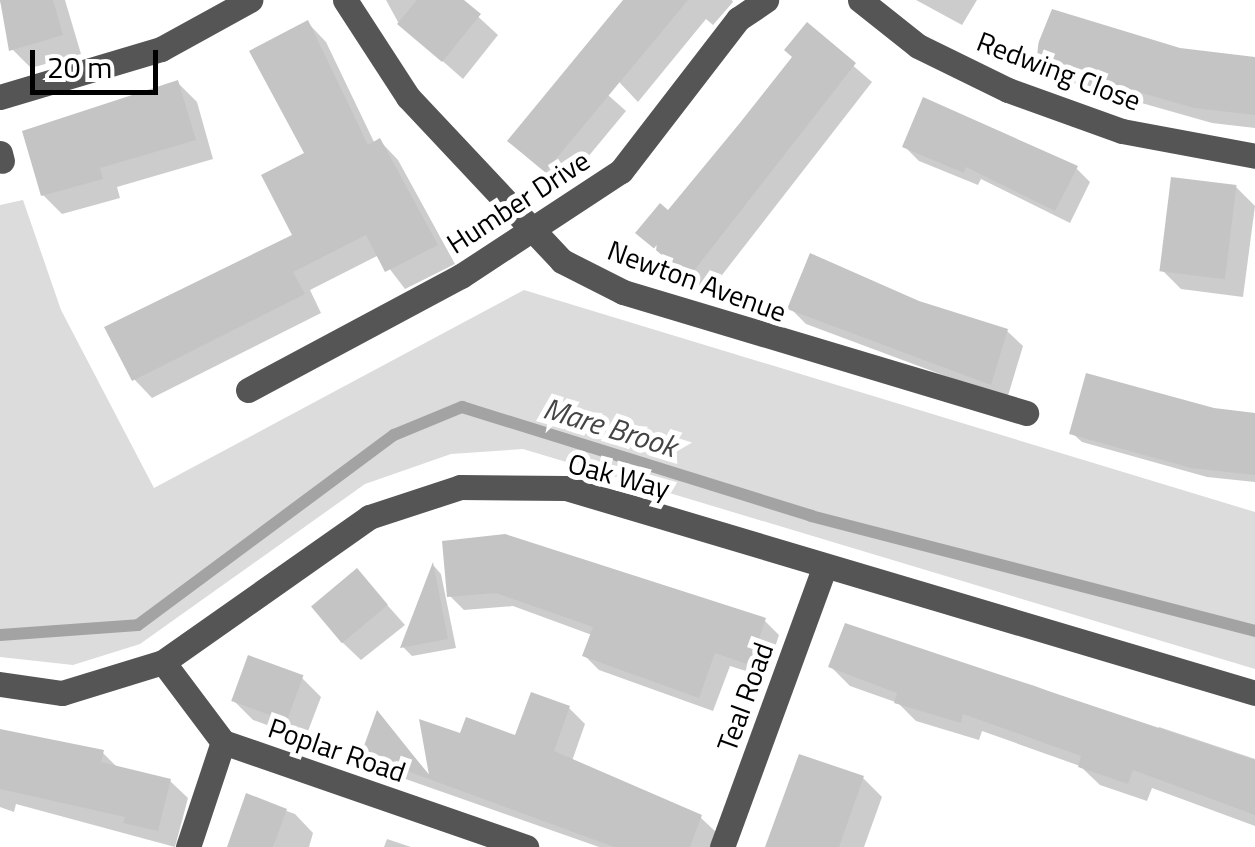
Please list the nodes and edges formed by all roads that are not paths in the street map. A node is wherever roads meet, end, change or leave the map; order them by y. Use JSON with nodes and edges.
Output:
{"nodes":[{"id":1,"x":250,"y":0,"type":"edge"},
{"id":2,"x":345,"y":0,"type":"edge"},
{"id":3,"x":766,"y":0,"type":"edge"},
{"id":4,"x":860,"y":0,"type":"edge"},
{"id":5,"x":0,"y":97,"type":"edge"},
{"id":6,"x":1255,"y":156,"type":"edge"},
{"id":7,"x":530,"y":233,"type":"junction"},
{"id":8,"x":248,"y":390,"type":"dead end"},
{"id":9,"x":1026,"y":413,"type":"dead end"},
{"id":10,"x":824,"y":568,"type":"junction"},
{"id":11,"x":162,"y":662,"type":"junction"},
{"id":12,"x":0,"y":684,"type":"edge"},
{"id":13,"x":1255,"y":693,"type":"edge"},
{"id":14,"x":223,"y":742,"type":"junction"},
{"id":15,"x":188,"y":847,"type":"edge"},
{"id":16,"x":526,"y":847,"type":"edge"},
{"id":17,"x":722,"y":847,"type":"edge"}],
"edges":[{"from":1,"to":5,"type":"street"},
{"from":2,"to":7,"type":"street","name":"Newton Avenue"},
{"from":3,"to":7,"type":"street","name":"Humber Drive"},
{"from":4,"to":6,"type":"street","name":"Redwing Close"},
{"from":7,"to":8,"type":"street","name":"Humber Drive"},
{"from":7,"to":9,"type":"street","name":"Newton Avenue"},
{"from":10,"to":11,"type":"street","name":"Oak Way"},
{"from":10,"to":13,"type":"street","name":"Oak Way"},
{"from":10,"to":17,"type":"street","name":"Teal Road"},
{"from":11,"to":12,"type":"street","name":"Oak Way"},
{"from":11,"to":14,"type":"street","name":"Poplar Road"},
{"from":14,"to":15,"type":"street"},
{"from":14,"to":16,"type":"street","name":"Poplar Road"}]}
